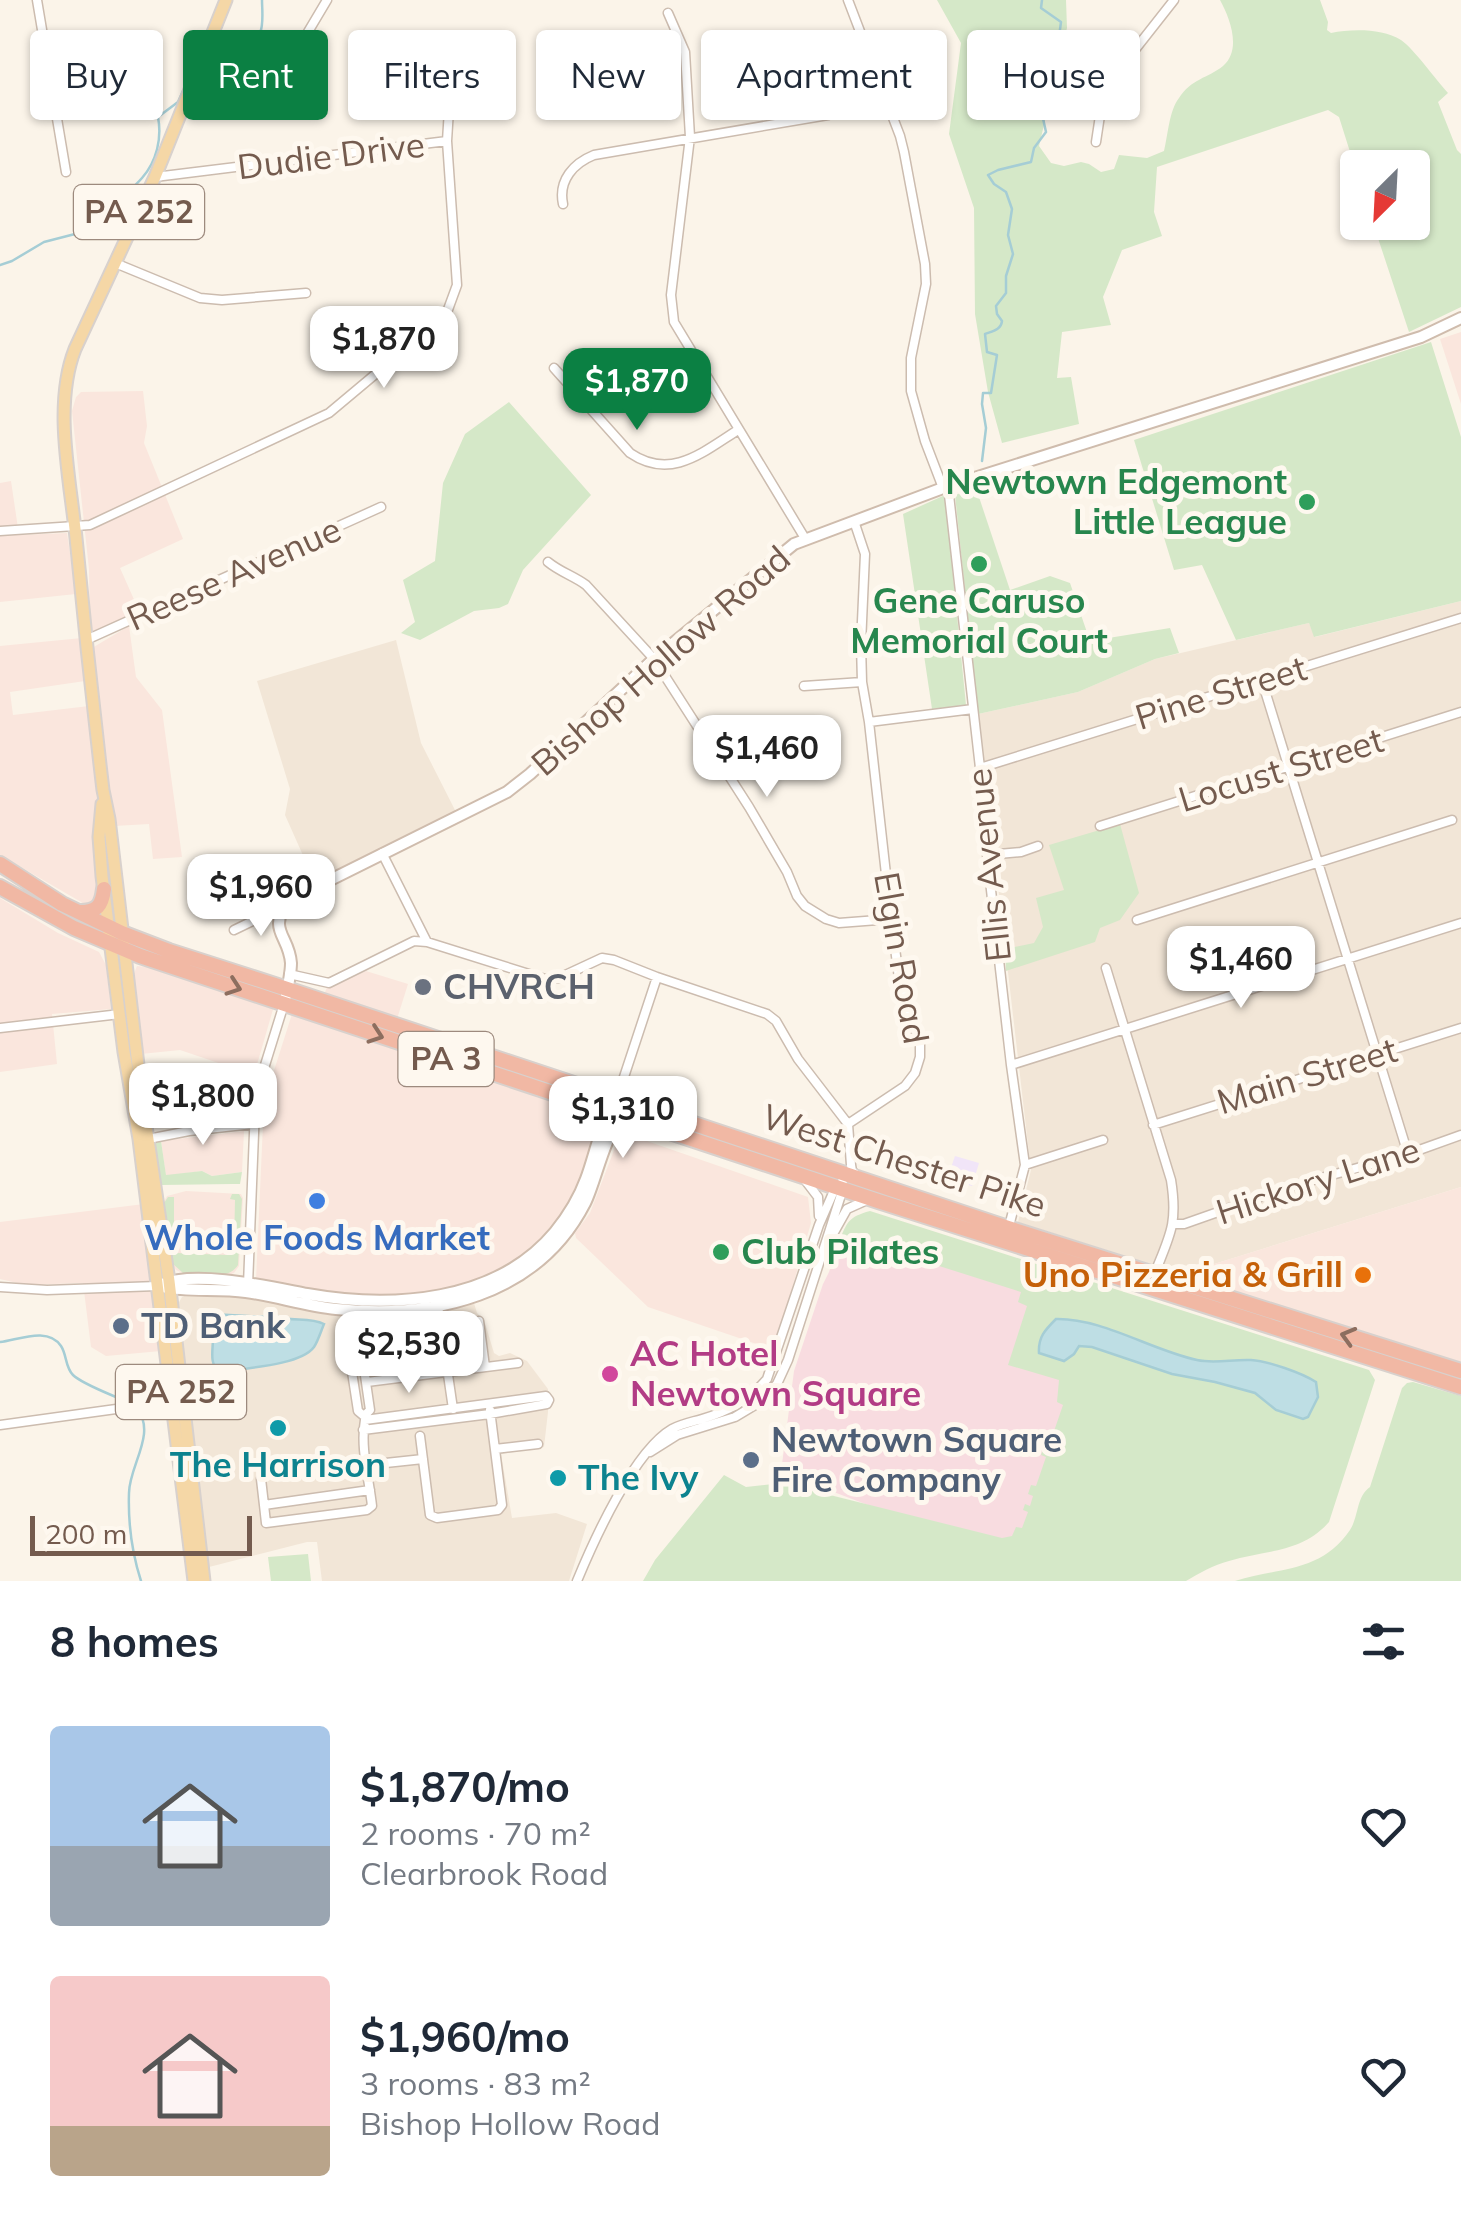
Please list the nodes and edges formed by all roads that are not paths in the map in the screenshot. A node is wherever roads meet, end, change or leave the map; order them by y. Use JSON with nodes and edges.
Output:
{"nodes":[{"id":1,"x":37,"y":0,"type":"edge"},
{"id":2,"x":226,"y":0,"type":"edge"},
{"id":3,"x":327,"y":0,"type":"edge"},
{"id":4,"x":848,"y":0,"type":"edge"},
{"id":5,"x":1174,"y":0,"type":"edge"},
{"id":6,"x":668,"y":14,"type":"dead end"},
{"id":7,"x":309,"y":30,"type":"edge"},
{"id":8,"x":859,"y":30,"type":"edge"},
{"id":9,"x":448,"y":120,"type":"edge"},
{"id":10,"x":797,"y":120,"type":"edge"},
{"id":11,"x":893,"y":120,"type":"edge"},
{"id":12,"x":690,"y":137,"type":"junction"},
{"id":13,"x":446,"y":142,"type":"junction"},
{"id":14,"x":1096,"y":142,"type":"dead end"},
{"id":15,"x":66,"y":172,"type":"dead end"},
{"id":16,"x":155,"y":177,"type":"junction"},
{"id":17,"x":562,"y":204,"type":"dead end"},
{"id":18,"x":115,"y":263,"type":"junction"},
{"id":19,"x":306,"y":293,"type":"dead end"},
{"id":20,"x":1461,"y":318,"type":"edge"},
{"id":21,"x":554,"y":368,"type":"dead end"},
{"id":22,"x":738,"y":430,"type":"junction"},
{"id":23,"x":946,"y":487,"type":"junction"},
{"id":24,"x":381,"y":507,"type":"dead end"},
{"id":25,"x":854,"y":520,"type":"junction"},
{"id":26,"x":74,"y":526,"type":"junction"},
{"id":27,"x":0,"y":531,"type":"edge"},
{"id":28,"x":806,"y":540,"type":"junction"},
{"id":29,"x":548,"y":562,"type":"dead end"},
{"id":30,"x":1461,"y":618,"type":"edge"},
{"id":31,"x":86,"y":640,"type":"junction"},
{"id":32,"x":654,"y":659,"type":"junction"},
{"id":33,"x":1262,"y":681,"type":"junction"},
{"id":34,"x":862,"y":682,"type":"junction"},
{"id":35,"x":804,"y":686,"type":"dead end"},
{"id":36,"x":973,"y":708,"type":"junction"},
{"id":37,"x":1461,"y":712,"type":"edge"},
{"id":38,"x":869,"y":722,"type":"junction"},
{"id":39,"x":980,"y":768,"type":"junction"},
{"id":40,"x":1288,"y":768,"type":"junction"},
{"id":41,"x":103,"y":790,"type":"junction"},
{"id":42,"x":1452,"y":820,"type":"dead end"},
{"id":43,"x":1100,"y":826,"type":"dead end"},
{"id":44,"x":1038,"y":846,"type":"dead end"},
{"id":45,"x":382,"y":853,"type":"junction"},
{"id":46,"x":987,"y":855,"type":"junction"},
{"id":47,"x":1319,"y":861,"type":"junction"},
{"id":48,"x":0,"y":864,"type":"edge"},
{"id":49,"x":0,"y":887,"type":"edge"},
{"id":50,"x":104,"y":890,"type":"junction"},
{"id":51,"x":78,"y":912,"type":"junction"},
{"id":52,"x":279,"y":913,"type":"junction"},
{"id":53,"x":890,"y":919,"type":"junction"},
{"id":54,"x":1137,"y":920,"type":"dead end"},
{"id":55,"x":1461,"y":924,"type":"edge"},
{"id":56,"x":234,"y":930,"type":"dead end"},
{"id":57,"x":116,"y":938,"type":"junction"},
{"id":58,"x":427,"y":942,"type":"junction"},
{"id":59,"x":1347,"y":958,"type":"junction"},
{"id":60,"x":1106,"y":968,"type":"dead end"},
{"id":61,"x":657,"y":977,"type":"junction"},
{"id":62,"x":287,"y":989,"type":"junction"},
{"id":63,"x":120,"y":1014,"type":"junction"},
{"id":64,"x":0,"y":1028,"type":"edge"},
{"id":65,"x":1461,"y":1028,"type":"edge"},
{"id":66,"x":1124,"y":1030,"type":"junction"},
{"id":67,"x":1378,"y":1054,"type":"junction"},
{"id":68,"x":1011,"y":1065,"type":"junction"},
{"id":69,"x":623,"y":1080,"type":"junction"},
{"id":70,"x":603,"y":1094,"type":"junction"},
{"id":71,"x":624,"y":1101,"type":"junction"},
{"id":72,"x":609,"y":1113,"type":"junction"},
{"id":73,"x":631,"y":1120,"type":"junction"},
{"id":74,"x":254,"y":1124,"type":"junction"},
{"id":75,"x":848,"y":1124,"type":"junction"},
{"id":76,"x":1153,"y":1125,"type":"junction"},
{"id":77,"x":1461,"y":1135,"type":"edge"},
{"id":78,"x":148,"y":1139,"type":"junction"},
{"id":79,"x":1104,"y":1140,"type":"dead end"},
{"id":80,"x":850,"y":1153,"type":"junction"},
{"id":81,"x":1408,"y":1154,"type":"junction"},
{"id":82,"x":1025,"y":1166,"type":"junction"},
{"id":83,"x":791,"y":1173,"type":"junction"},
{"id":84,"x":859,"y":1178,"type":"junction"},
{"id":85,"x":838,"y":1179,"type":"junction"},
{"id":86,"x":878,"y":1202,"type":"junction"},
{"id":87,"x":1174,"y":1224,"type":"junction"},
{"id":88,"x":819,"y":1225,"type":"junction"},
{"id":89,"x":1006,"y":1234,"type":"junction"},
{"id":90,"x":820,"y":1260,"type":"junction"},
{"id":91,"x":1154,"y":1274,"type":"junction"},
{"id":92,"x":165,"y":1285,"type":"junction"},
{"id":93,"x":0,"y":1287,"type":"edge"},
{"id":94,"x":248,"y":1287,"type":"junction"},
{"id":95,"x":438,"y":1306,"type":"junction"},
{"id":96,"x":479,"y":1321,"type":"dead end"},
{"id":97,"x":404,"y":1333,"type":"dead end"},
{"id":98,"x":518,"y":1363,"type":"dead end"},
{"id":99,"x":485,"y":1368,"type":"junction"},
{"id":100,"x":1461,"y":1371,"type":"edge"},
{"id":101,"x":447,"y":1372,"type":"junction"},
{"id":102,"x":409,"y":1377,"type":"junction"},
{"id":103,"x":367,"y":1382,"type":"junction"},
{"id":104,"x":1461,"y":1388,"type":"edge"},
{"id":105,"x":177,"y":1401,"type":"junction"},
{"id":106,"x":489,"y":1403,"type":"junction"},
{"id":107,"x":452,"y":1408,"type":"junction"},
{"id":108,"x":490,"y":1414,"type":"junction"},
{"id":109,"x":454,"y":1419,"type":"junction"},
{"id":110,"x":0,"y":1425,"type":"edge"},
{"id":111,"x":364,"y":1425,"type":"junction"},
{"id":112,"x":420,"y":1436,"type":"dead end"},
{"id":113,"x":538,"y":1444,"type":"dead end"},
{"id":114,"x":494,"y":1449,"type":"junction"},
{"id":115,"x":646,"y":1454,"type":"junction"},
{"id":116,"x":423,"y":1460,"type":"junction"},
{"id":117,"x":367,"y":1465,"type":"junction"},
{"id":118,"x":261,"y":1479,"type":"dead end"},
{"id":119,"x":370,"y":1490,"type":"junction"},
{"id":120,"x":264,"y":1505,"type":"junction"},
{"id":121,"x":194,"y":1581,"type":"edge"},
{"id":122,"x":204,"y":1581,"type":"edge"},
{"id":123,"x":577,"y":1581,"type":"edge"}],
"edges":[{"from":1,"to":15,"type":"street"},
{"from":2,"to":16,"type":"main road","number":"PA 252"},
{"from":3,"to":7,"type":"street"},
{"from":4,"to":8,"type":"street","name":"Ellis Avenue"},
{"from":5,"to":14,"type":"street"},
{"from":6,"to":12,"type":"street"},
{"from":9,"to":13,"type":"street"},
{"from":10,"to":12,"type":"street"},
{"from":11,"to":23,"type":"street","name":"Ellis Avenue"},
{"from":12,"to":17,"type":"street"},
{"from":12,"to":22,"type":"street"},
{"from":13,"to":16,"type":"street","name":"Dudie Drive"},
{"from":13,"to":26,"type":"street"},
{"from":16,"to":18,"type":"main road","number":"PA 252"},
{"from":18,"to":19,"type":"street"},
{"from":18,"to":26,"type":"main road","number":"PA 252"},
{"from":20,"to":23,"type":"street","name":"Bishop Hollow Road"},
{"from":21,"to":22,"type":"street"},
{"from":22,"to":28,"type":"street"},
{"from":23,"to":25,"type":"street","name":"Bishop Hollow Road"},
{"from":23,"to":36,"type":"street","name":"Ellis Avenue"},
{"from":24,"to":31,"type":"street","name":"Reese Avenue"},
{"from":25,"to":28,"type":"street","name":"Bishop Hollow Road"},
{"from":25,"to":34,"type":"street","name":"Elgin Road"},
{"from":26,"to":27,"type":"street"},
{"from":26,"to":31,"type":"main road","number":"PA 252"},
{"from":28,"to":32,"type":"street","name":"Bishop Hollow Road"},
{"from":29,"to":32,"type":"street"},
{"from":30,"to":33,"type":"street","name":"Pine Street"},
{"from":31,"to":41,"type":"main road","number":"PA 252"},
{"from":32,"to":45,"type":"street","name":"Bishop Hollow Road"},
{"from":32,"to":53,"type":"street"},
{"from":33,"to":39,"type":"street","name":"Pine Street"},
{"from":33,"to":40,"type":"street"},
{"from":34,"to":35,"type":"street"},
{"from":34,"to":38,"type":"street","name":"Elgin Road"},
{"from":36,"to":38,"type":"street"},
{"from":36,"to":39,"type":"street","name":"Ellis Avenue"},
{"from":37,"to":40,"type":"street","name":"Locust Street"},
{"from":38,"to":53,"type":"street","name":"Elgin Road"},
{"from":39,"to":46,"type":"street","name":"Ellis Avenue"},
{"from":40,"to":43,"type":"street","name":"Locust Street"},
{"from":40,"to":47,"type":"street"},
{"from":41,"to":50,"type":"main road","number":"PA 252"},
{"from":41,"to":57,"type":"main road","number":"PA 252"},
{"from":42,"to":47,"type":"street"},
{"from":44,"to":46,"type":"street"},
{"from":45,"to":52,"type":"street","name":"Bishop Hollow Road"},
{"from":45,"to":58,"type":"street"},
{"from":46,"to":68,"type":"street","name":"Ellis Avenue"},
{"from":47,"to":54,"type":"street"},
{"from":47,"to":59,"type":"street"},
{"from":48,"to":51,"type":"highway","name":"West Chester Pike","number":"PA 3"},
{"from":49,"to":57,"type":"highway","name":"West Chester Pike","number":"PA 3"},
{"from":50,"to":51,"type":"highway"},
{"from":50,"to":57,"type":"main road","number":"PA 252"},
{"from":51,"to":57,"type":"highway","name":"West Chester Pike","number":"PA 3"},
{"from":52,"to":56,"type":"street","name":"Bishop Hollow Road"},
{"from":52,"to":62,"type":"street"},
{"from":53,"to":75,"type":"street","name":"Elgin Road"},
{"from":55,"to":59,"type":"street"},
{"from":57,"to":62,"type":"highway","name":"West Chester Pike","number":"PA 3"},
{"from":57,"to":63,"type":"main road","number":"PA 252"},
{"from":57,"to":78,"type":"main road","number":"PA 252"},
{"from":58,"to":61,"type":"street"},
{"from":58,"to":62,"type":"street"},
{"from":59,"to":66,"type":"street"},
{"from":59,"to":67,"type":"street"},
{"from":60,"to":66,"type":"street"},
{"from":61,"to":69,"type":"street"},
{"from":61,"to":75,"type":"street"},
{"from":62,"to":70,"type":"highway","name":"West Chester Pike","number":"PA 3"},
{"from":62,"to":72,"type":"highway","name":"West Chester Pike","number":"PA 3","one_way":true},
{"from":62,"to":74,"type":"street"},
{"from":63,"to":64,"type":"street"},
{"from":63,"to":92,"type":"main road","number":"PA 252"},
{"from":65,"to":67,"type":"street","name":"Main Street"},
{"from":66,"to":68,"type":"street"},
{"from":66,"to":76,"type":"street"},
{"from":67,"to":76,"type":"street","name":"Main Street"},
{"from":67,"to":81,"type":"street"},
{"from":68,"to":82,"type":"street","name":"Ellis Avenue"},
{"from":69,"to":70,"type":"street"},
{"from":69,"to":71,"type":"street"},
{"from":70,"to":71,"type":"highway","name":"West Chester Pike","number":"PA 3"},
{"from":71,"to":72,"type":"street"},
{"from":71,"to":85,"type":"highway","name":"West Chester Pike","number":"PA 3"},
{"from":72,"to":73,"type":"highway","name":"West Chester Pike","number":"PA 3"},
{"from":72,"to":94,"type":"street"},
{"from":73,"to":83,"type":"highway","name":"West Chester Pike","number":"PA 3"},
{"from":73,"to":95,"type":"street"},
{"from":74,"to":78,"type":"street"},
{"from":74,"to":94,"type":"street"},
{"from":75,"to":80,"type":"street"},
{"from":76,"to":87,"type":"street"},
{"from":77,"to":81,"type":"street","name":"Hickory Lane"},
{"from":78,"to":92,"type":"main road","number":"PA 252"},
{"from":79,"to":82,"type":"street"},
{"from":80,"to":84,"type":"street"},
{"from":80,"to":85,"type":"street"},
{"from":81,"to":87,"type":"street","name":"Hickory Lane"},
{"from":82,"to":89,"type":"street","name":"Ellis Avenue"},
{"from":83,"to":85,"type":"highway","name":"West Chester Pike","number":"PA 3"},
{"from":83,"to":88,"type":"street"},
{"from":84,"to":85,"type":"highway","name":"West Chester Pike","number":"PA 3"},
{"from":84,"to":89,"type":"highway","name":"West Chester Pike","number":"PA 3"},
{"from":85,"to":86,"type":"highway","name":"West Chester Pike","number":"PA 3"},
{"from":85,"to":88,"type":"street"},
{"from":85,"to":90,"type":"street"},
{"from":86,"to":89,"type":"highway","name":"West Chester Pike","number":"PA 3"},
{"from":86,"to":90,"type":"street"},
{"from":87,"to":91,"type":"street"},
{"from":88,"to":115,"type":"street"},
{"from":89,"to":91,"type":"highway","name":"West Chester Pike","number":"PA 3"},
{"from":89,"to":104,"type":"highway","name":"West Chester Pike","number":"PA 3"},
{"from":90,"to":115,"type":"street"},
{"from":100,"to":91,"type":"highway","name":"West Chester Pike","number":"PA 3","one_way":true},
{"from":92,"to":93,"type":"street"},
{"from":92,"to":94,"type":"street"},
{"from":92,"to":105,"type":"main road","number":"PA 252"},
{"from":94,"to":95,"type":"street"},
{"from":95,"to":101,"type":"street"},
{"from":96,"to":99,"type":"street"},
{"from":97,"to":102,"type":"street"},
{"from":98,"to":99,"type":"street"},
{"from":99,"to":101,"type":"street"},
{"from":101,"to":102,"type":"street"},
{"from":101,"to":107,"type":"street"},
{"from":102,"to":103,"type":"street"},
{"from":103,"to":103,"type":"street"},
{"from":105,"to":110,"type":"street"},
{"from":105,"to":121,"type":"main road","number":"PA 252"},
{"from":105,"to":122,"type":"main road","number":"PA 252"},
{"from":106,"to":107,"type":"street"},
{"from":106,"to":108,"type":"street"},
{"from":106,"to":108,"type":"street"},
{"from":107,"to":109,"type":"street"},
{"from":107,"to":111,"type":"street"},
{"from":108,"to":109,"type":"street"},
{"from":108,"to":114,"type":"street"},
{"from":109,"to":111,"type":"street"},
{"from":111,"to":117,"type":"street"},
{"from":112,"to":116,"type":"street"},
{"from":113,"to":114,"type":"street"},
{"from":114,"to":116,"type":"street"},
{"from":115,"to":123,"type":"street"},
{"from":116,"to":117,"type":"street"},
{"from":117,"to":119,"type":"street"},
{"from":118,"to":120,"type":"street"},
{"from":119,"to":120,"type":"street"},
{"from":119,"to":120,"type":"street"}]}
